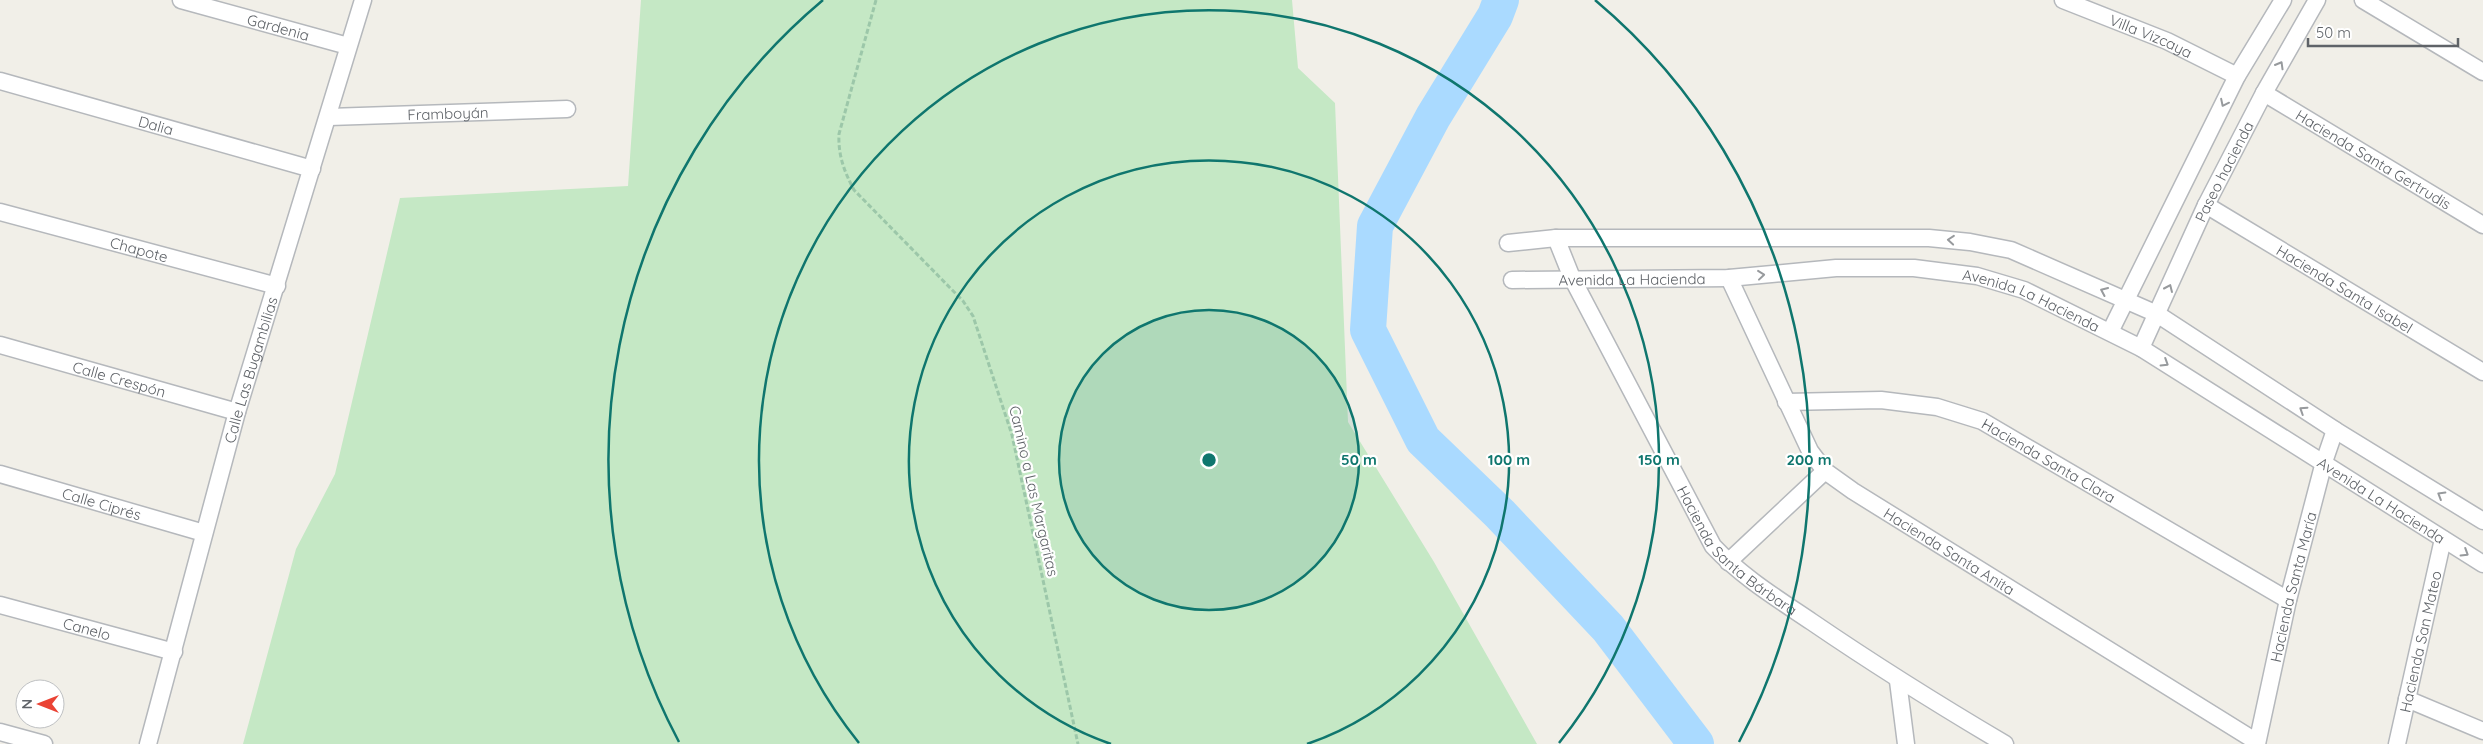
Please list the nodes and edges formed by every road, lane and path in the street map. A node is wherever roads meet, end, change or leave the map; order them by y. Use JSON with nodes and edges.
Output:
{"nodes":[{"id":1,"x":180,"y":0,"type":"edge"},
{"id":2,"x":364,"y":0,"type":"edge"},
{"id":3,"x":876,"y":0,"type":"edge"},
{"id":4,"x":2063,"y":0,"type":"edge"},
{"id":5,"x":2283,"y":0,"type":"edge"},
{"id":6,"x":2318,"y":0,"type":"edge"},
{"id":7,"x":2363,"y":0,"type":"edge"},
{"id":8,"x":348,"y":46,"type":"junction"},
{"id":9,"x":2483,"y":72,"type":"edge"},
{"id":10,"x":2237,"y":76,"type":"junction"},
{"id":11,"x":0,"y":81,"type":"edge"},
{"id":12,"x":2264,"y":93,"type":"junction"},
{"id":13,"x":567,"y":109,"type":"dead end"},
{"id":14,"x":329,"y":117,"type":"junction"},
{"id":15,"x":312,"y":169,"type":"junction"},
{"id":16,"x":2206,"y":205,"type":"junction"},
{"id":17,"x":0,"y":212,"type":"edge"},
{"id":18,"x":2483,"y":225,"type":"edge"},
{"id":19,"x":1556,"y":238,"type":"junction"},
{"id":20,"x":1508,"y":242,"type":"dead end"},
{"id":21,"x":1572,"y":278,"type":"junction"},
{"id":22,"x":1729,"y":278,"type":"junction"},
{"id":23,"x":1512,"y":280,"type":"dead end"},
{"id":24,"x":277,"y":286,"type":"junction"},
{"id":25,"x":2126,"y":300,"type":"junction"},
{"id":26,"x":2157,"y":314,"type":"junction"},
{"id":27,"x":2110,"y":332,"type":"junction"},
{"id":28,"x":0,"y":346,"type":"edge"},
{"id":29,"x":2141,"y":348,"type":"junction"},
{"id":30,"x":2483,"y":372,"type":"edge"},
{"id":31,"x":1786,"y":402,"type":"junction"},
{"id":32,"x":238,"y":412,"type":"junction"},
{"id":33,"x":2335,"y":430,"type":"junction"},
{"id":34,"x":2324,"y":462,"type":"junction"},
{"id":35,"x":1825,"y":471,"type":"junction"},
{"id":36,"x":0,"y":474,"type":"edge"},
{"id":37,"x":2483,"y":521,"type":"edge"},
{"id":38,"x":204,"y":533,"type":"junction"},
{"id":39,"x":2443,"y":539,"type":"junction"},
{"id":40,"x":1728,"y":562,"type":"junction"},
{"id":41,"x":2483,"y":564,"type":"edge"},
{"id":42,"x":2288,"y":600,"type":"junction"},
{"id":43,"x":0,"y":605,"type":"edge"},
{"id":44,"x":174,"y":652,"type":"junction"},
{"id":45,"x":1898,"y":681,"type":"junction"},
{"id":46,"x":2407,"y":699,"type":"junction"},
{"id":47,"x":2483,"y":731,"type":"edge"},
{"id":48,"x":0,"y":732,"type":"edge"},
{"id":49,"x":2257,"y":743,"type":"edge"},
{"id":50,"x":44,"y":744,"type":"edge"},
{"id":51,"x":148,"y":744,"type":"edge"},
{"id":52,"x":1078,"y":744,"type":"edge"},
{"id":53,"x":1906,"y":744,"type":"edge"},
{"id":54,"x":2005,"y":744,"type":"edge"},
{"id":55,"x":2397,"y":744,"type":"edge"}],
"edges":[{"from":1,"to":8,"type":"street","name":"Gardenia"},
{"from":2,"to":8,"type":"street","name":"Calle Las Bugambilias"},
{"from":3,"to":52,"type":"path","name":"Camino a Las Margaritas"},
{"from":4,"to":10,"type":"street","name":"Villa Vizcaya"},
{"from":5,"to":10,"type":"street","name":"Paseo hacienda"},
{"from":12,"to":6,"type":"street","name":"Paseo hacienda","one_way":true},
{"from":7,"to":9,"type":"street"},
{"from":8,"to":14,"type":"street","name":"Calle Las Bugambilias"},
{"from":10,"to":25,"type":"street","name":"Paseo hacienda","one_way":true},
{"from":11,"to":15,"type":"street","name":"Dalia"},
{"from":12,"to":16,"type":"street","name":"Paseo hacienda"},
{"from":12,"to":18,"type":"street","name":"Hacienda Santa Gertrudis"},
{"from":13,"to":14,"type":"street","name":"Framboyán"},
{"from":14,"to":15,"type":"street","name":"Calle Las Bugambilias"},
{"from":15,"to":24,"type":"street","name":"Calle Las Bugambilias"},
{"from":26,"to":16,"type":"street","name":"Paseo hacienda","one_way":true},
{"from":16,"to":30,"type":"street","name":"Hacienda Santa Isabel"},
{"from":17,"to":24,"type":"street","name":"Chapote"},
{"from":19,"to":20,"type":"street"},
{"from":19,"to":21,"type":"street","name":"Hacienda Santa Bárbara"},
{"from":25,"to":19,"type":"street","one_way":true},
{"from":21,"to":22,"type":"street","name":"Avenida La Hacienda"},
{"from":21,"to":23,"type":"street","name":"Avenida La Hacienda"},
{"from":21,"to":40,"type":"street","name":"Hacienda Santa Bárbara"},
{"from":22,"to":27,"type":"street","name":"Avenida La Hacienda","one_way":true},
{"from":22,"to":31,"type":"street","name":"Hacienda Santa Anita"},
{"from":24,"to":32,"type":"street","name":"Calle Las Bugambilias"},
{"from":25,"to":26,"type":"street"},
{"from":25,"to":27,"type":"street","name":"Paseo hacienda"},
{"from":26,"to":29,"type":"street","name":"Paseo hacienda"},
{"from":33,"to":26,"type":"street","one_way":true},
{"from":27,"to":29,"type":"street","name":"Avenida La Hacienda"},
{"from":28,"to":32,"type":"street","name":"Calle Crespón"},
{"from":29,"to":34,"type":"street","name":"Avenida La Hacienda","one_way":true},
{"from":31,"to":35,"type":"street","name":"Hacienda Santa Anita"},
{"from":31,"to":42,"type":"street","name":"Hacienda Santa Clara"},
{"from":32,"to":38,"type":"street","name":"Calle Las Bugambilias"},
{"from":33,"to":34,"type":"street","name":"Hacienda Santa María"},
{"from":37,"to":33,"type":"street","one_way":true},
{"from":34,"to":39,"type":"street","name":"Avenida La Hacienda"},
{"from":34,"to":42,"type":"street","name":"Hacienda Santa María"},
{"from":35,"to":40,"type":"street"},
{"from":35,"to":49,"type":"street","name":"Hacienda Santa Anita"},
{"from":36,"to":38,"type":"street","name":"Calle Ciprés"},
{"from":38,"to":44,"type":"street","name":"Calle Las Bugambilias"},
{"from":39,"to":41,"type":"street","name":"Avenida La Hacienda","one_way":true},
{"from":39,"to":46,"type":"street","name":"Hacienda San Mateo"},
{"from":40,"to":45,"type":"street","name":"Hacienda Santa Bárbara"},
{"from":42,"to":49,"type":"street","name":"Hacienda Santa María"},
{"from":43,"to":44,"type":"street","name":"Canelo"},
{"from":44,"to":51,"type":"street","name":"Calle Las Bugambilias"},
{"from":45,"to":53,"type":"street"},
{"from":45,"to":54,"type":"street","name":"Hacienda Santa Bárbara"},
{"from":46,"to":47,"type":"street"},
{"from":46,"to":55,"type":"street","name":"Hacienda San Mateo"},
{"from":48,"to":50,"type":"street"}]}
